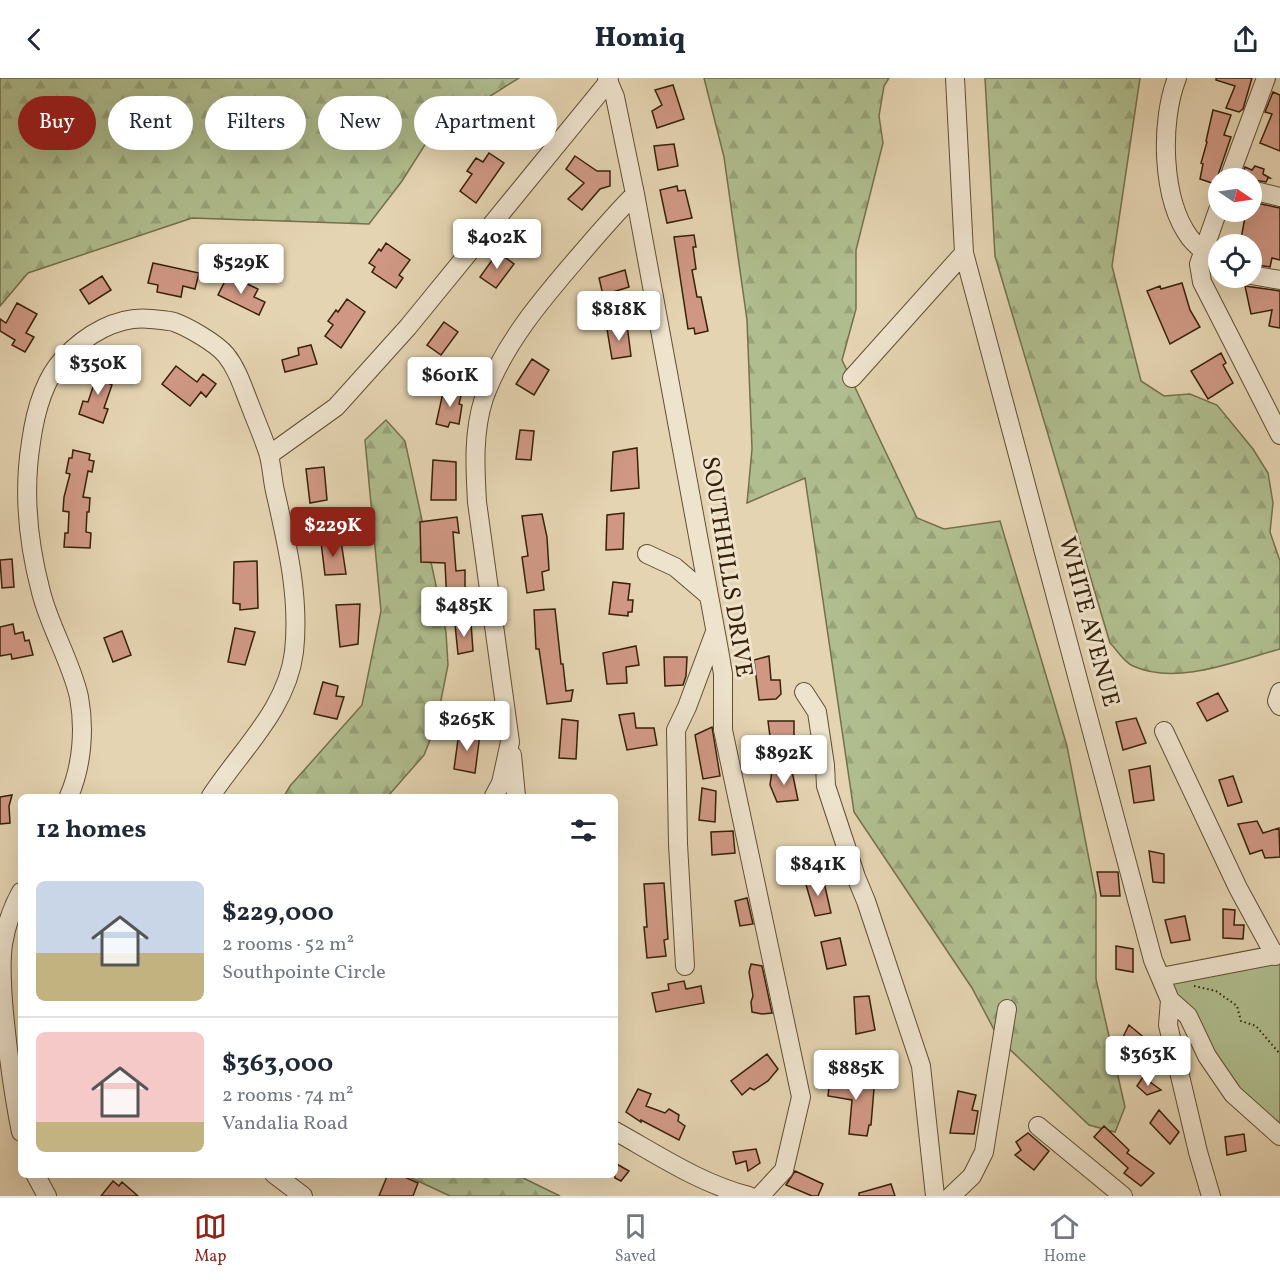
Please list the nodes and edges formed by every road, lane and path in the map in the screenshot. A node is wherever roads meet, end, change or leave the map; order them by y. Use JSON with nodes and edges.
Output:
{"nodes":[{"id":1,"x":955,"y":78,"type":"edge"},
{"id":2,"x":1177,"y":78,"type":"edge"},
{"id":3,"x":1266,"y":78,"type":"edge"},
{"id":4,"x":608,"y":79,"type":"edge"},
{"id":5,"x":1233,"y":168,"type":"edge"},
{"id":6,"x":1262,"y":193,"type":"edge"},
{"id":7,"x":635,"y":194,"type":"junction"},
{"id":8,"x":1280,"y":197,"type":"edge"},
{"id":9,"x":964,"y":253,"type":"junction"},
{"id":10,"x":1208,"y":254,"type":"edge"},
{"id":11,"x":1208,"y":259,"type":"edge"},
{"id":12,"x":1262,"y":277,"type":"edge"},
{"id":13,"x":1280,"y":280,"type":"edge"},
{"id":14,"x":852,"y":378,"type":"dead end"},
{"id":15,"x":1280,"y":435,"type":"edge"},
{"id":16,"x":269,"y":455,"type":"junction"},
{"id":17,"x":647,"y":554,"type":"dead end"},
{"id":18,"x":709,"y":596,"type":"junction"},
{"id":19,"x":716,"y":631,"type":"junction"},
{"id":20,"x":1280,"y":692,"type":"edge"},
{"id":21,"x":804,"y":693,"type":"dead end"},
{"id":22,"x":1280,"y":706,"type":"edge"},
{"id":23,"x":1164,"y":731,"type":"dead end"},
{"id":24,"x":510,"y":742,"type":"junction"},
{"id":25,"x":70,"y":794,"type":"edge"},
{"id":26,"x":213,"y":794,"type":"edge"},
{"id":27,"x":495,"y":794,"type":"edge"},
{"id":28,"x":516,"y":794,"type":"edge"},
{"id":29,"x":18,"y":897,"type":"edge"},
{"id":30,"x":1278,"y":955,"type":"edge"},
{"id":31,"x":685,"y":966,"type":"dead end"},
{"id":32,"x":1161,"y":976,"type":"junction"},
{"id":33,"x":1190,"y":985,"type":"dead end"},
{"id":34,"x":1170,"y":1000,"type":"junction"},
{"id":35,"x":1007,"y":1009,"type":"dead end"},
{"id":36,"x":1280,"y":1054,"type":"edge"},
{"id":37,"x":18,"y":1113,"type":"edge"},
{"id":38,"x":1038,"y":1126,"type":"dead end"},
{"id":39,"x":618,"y":1133,"type":"edge"},
{"id":40,"x":1280,"y":1136,"type":"edge"},
{"id":41,"x":36,"y":1178,"type":"edge"},
{"id":42,"x":279,"y":1178,"type":"edge"},
{"id":43,"x":47,"y":1196,"type":"edge"},
{"id":44,"x":303,"y":1196,"type":"edge"},
{"id":45,"x":749,"y":1196,"type":"edge"},
{"id":46,"x":760,"y":1196,"type":"edge"},
{"id":47,"x":935,"y":1196,"type":"edge"},
{"id":48,"x":951,"y":1196,"type":"edge"},
{"id":49,"x":1123,"y":1196,"type":"edge"},
{"id":50,"x":1211,"y":1196,"type":"edge"}],
"edges":[{"from":1,"to":9,"type":"street","name":"WHITE AVENUE"},
{"from":2,"to":10,"type":"street"},
{"from":3,"to":5,"type":"street"},
{"from":4,"to":7,"type":"street","name":"SOUTHHILLS DRIVE"},
{"from":4,"to":16,"type":"street"},
{"from":6,"to":8,"type":"street"},
{"from":7,"to":18,"type":"street","name":"SOUTHHILLS DRIVE"},
{"from":7,"to":24,"type":"street"},
{"from":9,"to":14,"type":"street"},
{"from":9,"to":32,"type":"street","name":"WHITE AVENUE"},
{"from":11,"to":15,"type":"street"},
{"from":12,"to":13,"type":"street"},
{"from":16,"to":25,"type":"street"},
{"from":16,"to":26,"type":"street"},
{"from":17,"to":18,"type":"street"},
{"from":18,"to":19,"type":"street","name":"SOUTHHILLS DRIVE"},
{"from":19,"to":31,"type":"street"},
{"from":19,"to":46,"type":"street","name":"SOUTHHILLS DRIVE"},
{"from":20,"to":22,"type":"street"},
{"from":21,"to":47,"type":"street"},
{"from":23,"to":30,"type":"street"},
{"from":24,"to":27,"type":"street"},
{"from":24,"to":28,"type":"street"},
{"from":29,"to":37,"type":"street"},
{"from":30,"to":32,"type":"street"},
{"from":32,"to":34,"type":"street","name":"WHITE AVENUE"},
{"from":33,"to":36,"type":"path"},
{"from":34,"to":40,"type":"street","name":"WHITE AVENUE"},
{"from":34,"to":50,"type":"street"},
{"from":35,"to":48,"type":"street"},
{"from":38,"to":49,"type":"street"},
{"from":39,"to":45,"type":"street"},
{"from":41,"to":43,"type":"street"},
{"from":42,"to":44,"type":"street"}]}
